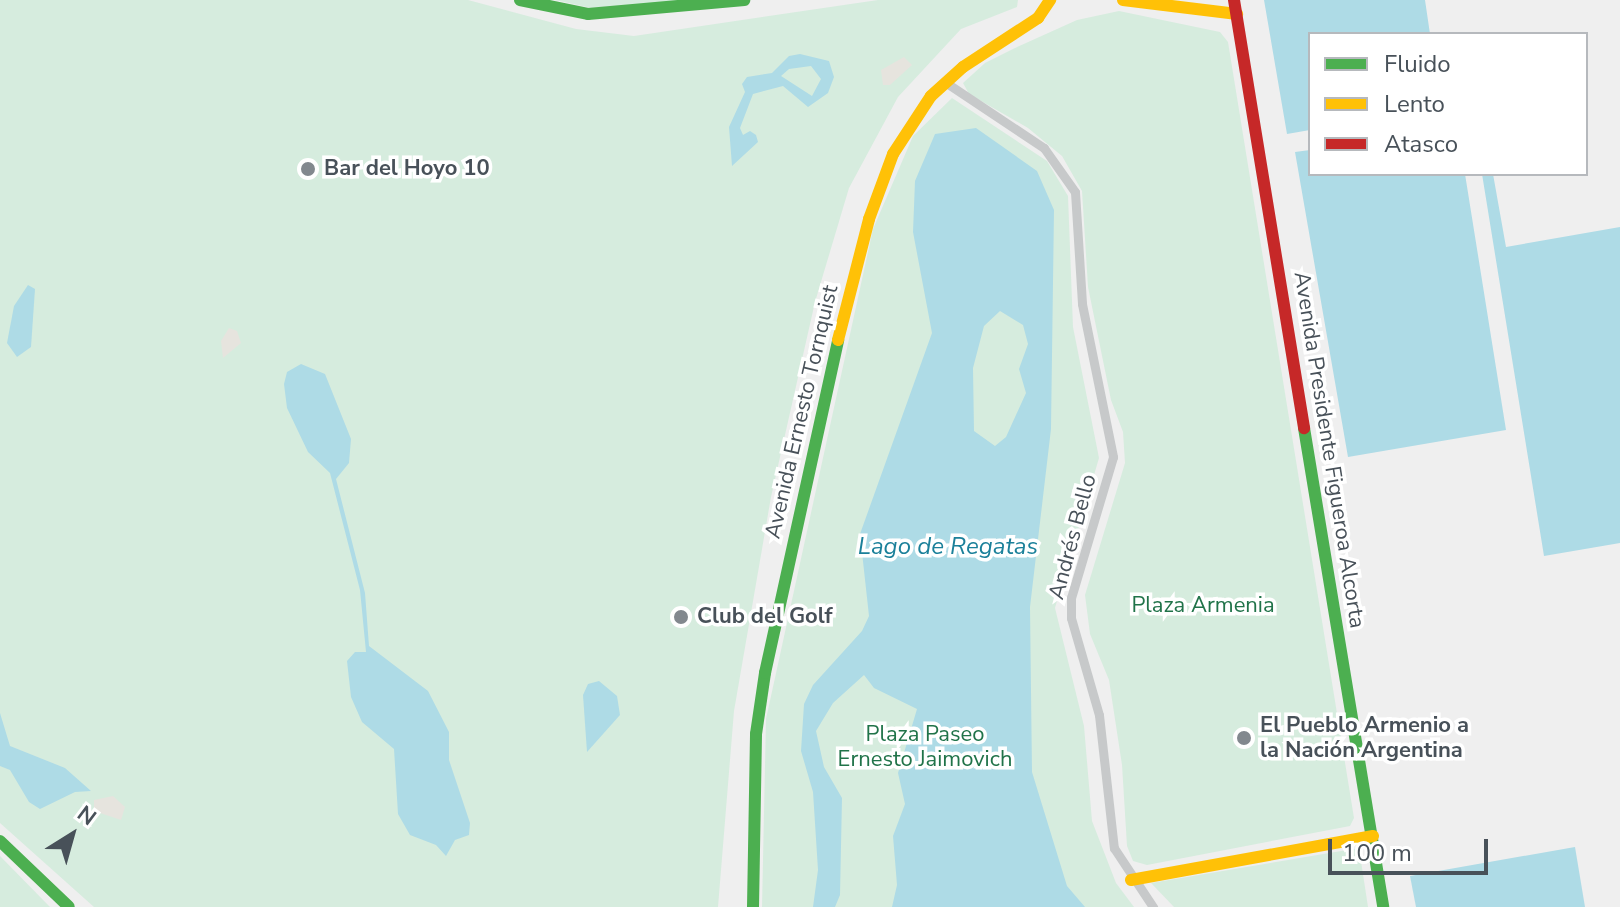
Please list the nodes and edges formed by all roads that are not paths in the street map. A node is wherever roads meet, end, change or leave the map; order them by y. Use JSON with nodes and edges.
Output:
{"nodes":[{"id":1,"x":520,"y":0,"type":"edge"},
{"id":2,"x":744,"y":0,"type":"edge"},
{"id":3,"x":1050,"y":0,"type":"edge"},
{"id":4,"x":1123,"y":0,"type":"edge"},
{"id":5,"x":1234,"y":0,"type":"edge"},
{"id":6,"x":1237,"y":14,"type":"junction"},
{"id":7,"x":945,"y":82,"type":"junction"},
{"id":8,"x":1373,"y":836,"type":"junction"},
{"id":9,"x":0,"y":841,"type":"edge"},
{"id":10,"x":1131,"y":880,"type":"junction"},
{"id":11,"x":69,"y":907,"type":"edge"},
{"id":12,"x":753,"y":907,"type":"edge"},
{"id":13,"x":1153,"y":907,"type":"edge"},
{"id":14,"x":1383,"y":907,"type":"edge"}],
"edges":[{"from":1,"to":2,"type":"street"},
{"from":3,"to":7,"type":"street","name":"Avenida Ernesto Tornquist"},
{"from":4,"to":6,"type":"street"},
{"from":5,"to":6,"type":"street","name":"Avenida Presidente Figueroa Alcorta"},
{"from":6,"to":8,"type":"street","name":"Avenida Presidente Figueroa Alcorta"},
{"from":7,"to":10,"type":"street","name":"Andrés Bello"},
{"from":7,"to":12,"type":"street","name":"Avenida Ernesto Tornquist"},
{"from":8,"to":10,"type":"street"},
{"from":8,"to":14,"type":"street","name":"Avenida Presidente Figueroa Alcorta"},
{"from":9,"to":11,"type":"street"},
{"from":10,"to":13,"type":"street","name":"Andrés Bello"}]}
